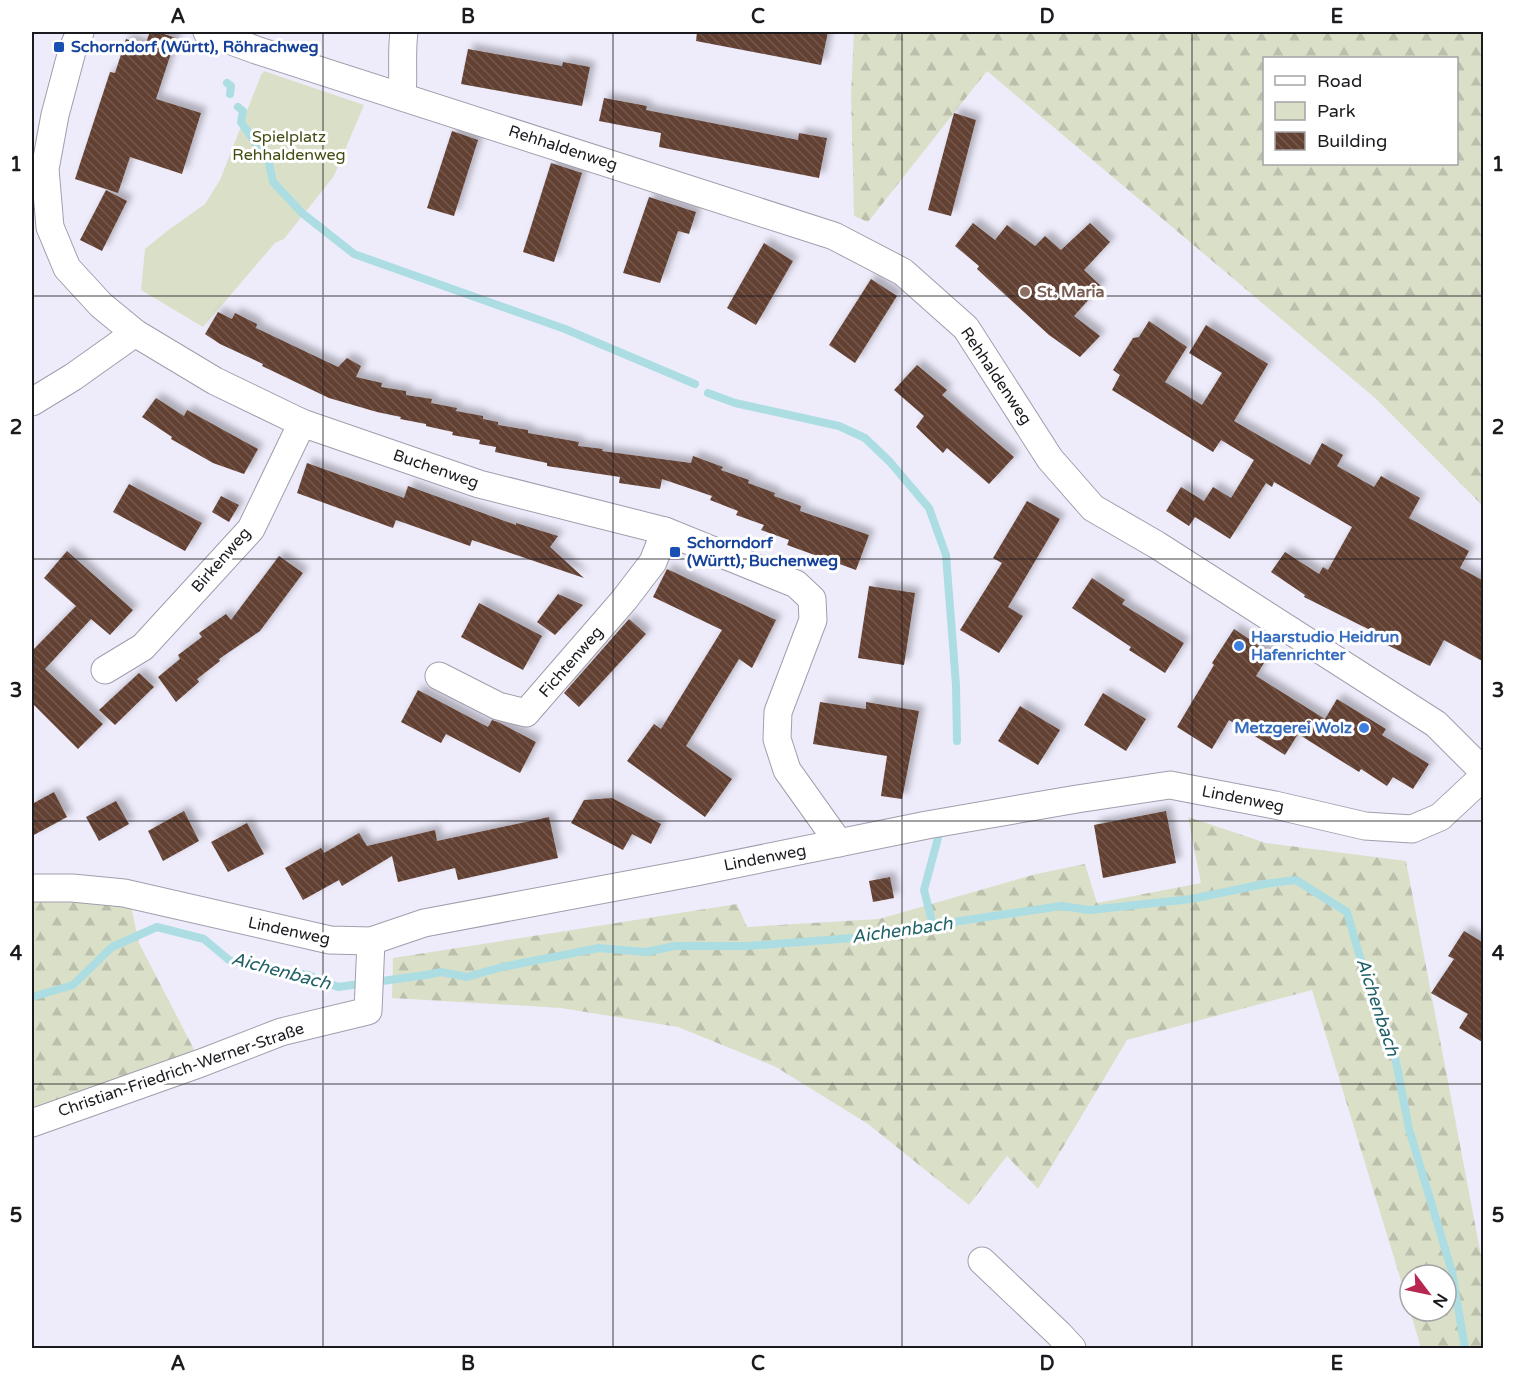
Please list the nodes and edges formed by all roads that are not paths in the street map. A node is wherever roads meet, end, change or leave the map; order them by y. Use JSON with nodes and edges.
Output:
{"nodes":[{"id":1,"x":80,"y":32,"type":"edge"},
{"id":2,"x":207,"y":32,"type":"edge"},
{"id":3,"x":405,"y":32,"type":"edge"},
{"id":4,"x":402,"y":96,"type":"junction"},
{"id":5,"x":135,"y":333,"type":"junction"},
{"id":6,"x":32,"y":402,"type":"edge"},
{"id":7,"x":302,"y":423,"type":"junction"},
{"id":8,"x":665,"y":531,"type":"junction"},
{"id":9,"x":105,"y":670,"type":"dead end"},
{"id":10,"x":439,"y":676,"type":"dead end"},
{"id":11,"x":1484,"y":774,"type":"edge"},
{"id":12,"x":839,"y":843,"type":"junction"},
{"id":13,"x":32,"y":888,"type":"edge"},
{"id":14,"x":371,"y":941,"type":"junction"},
{"id":15,"x":32,"y":1123,"type":"edge"},
{"id":16,"x":982,"y":1261,"type":"dead end"},
{"id":17,"x":1072,"y":1348,"type":"edge"}],
"edges":[{"from":1,"to":5,"type":"street","name":"Buchenweg"},
{"from":2,"to":4,"type":"street","name":"Rehhaldenweg"},
{"from":3,"to":4,"type":"street"},
{"from":4,"to":11,"type":"street","name":"Rehhaldenweg"},
{"from":5,"to":6,"type":"street"},
{"from":5,"to":7,"type":"street","name":"Buchenweg"},
{"from":7,"to":8,"type":"street","name":"Buchenweg"},
{"from":7,"to":9,"type":"street","name":"Birkenweg"},
{"from":8,"to":10,"type":"street","name":"Fichtenweg"},
{"from":8,"to":12,"type":"street","name":"Buchenweg"},
{"from":11,"to":12,"type":"street","name":"Lindenweg"},
{"from":12,"to":14,"type":"street","name":"Lindenweg"},
{"from":13,"to":14,"type":"street","name":"Lindenweg"},
{"from":14,"to":15,"type":"street","name":"Christian-Friedrich-Werner-Straße"},
{"from":16,"to":17,"type":"street"}]}
